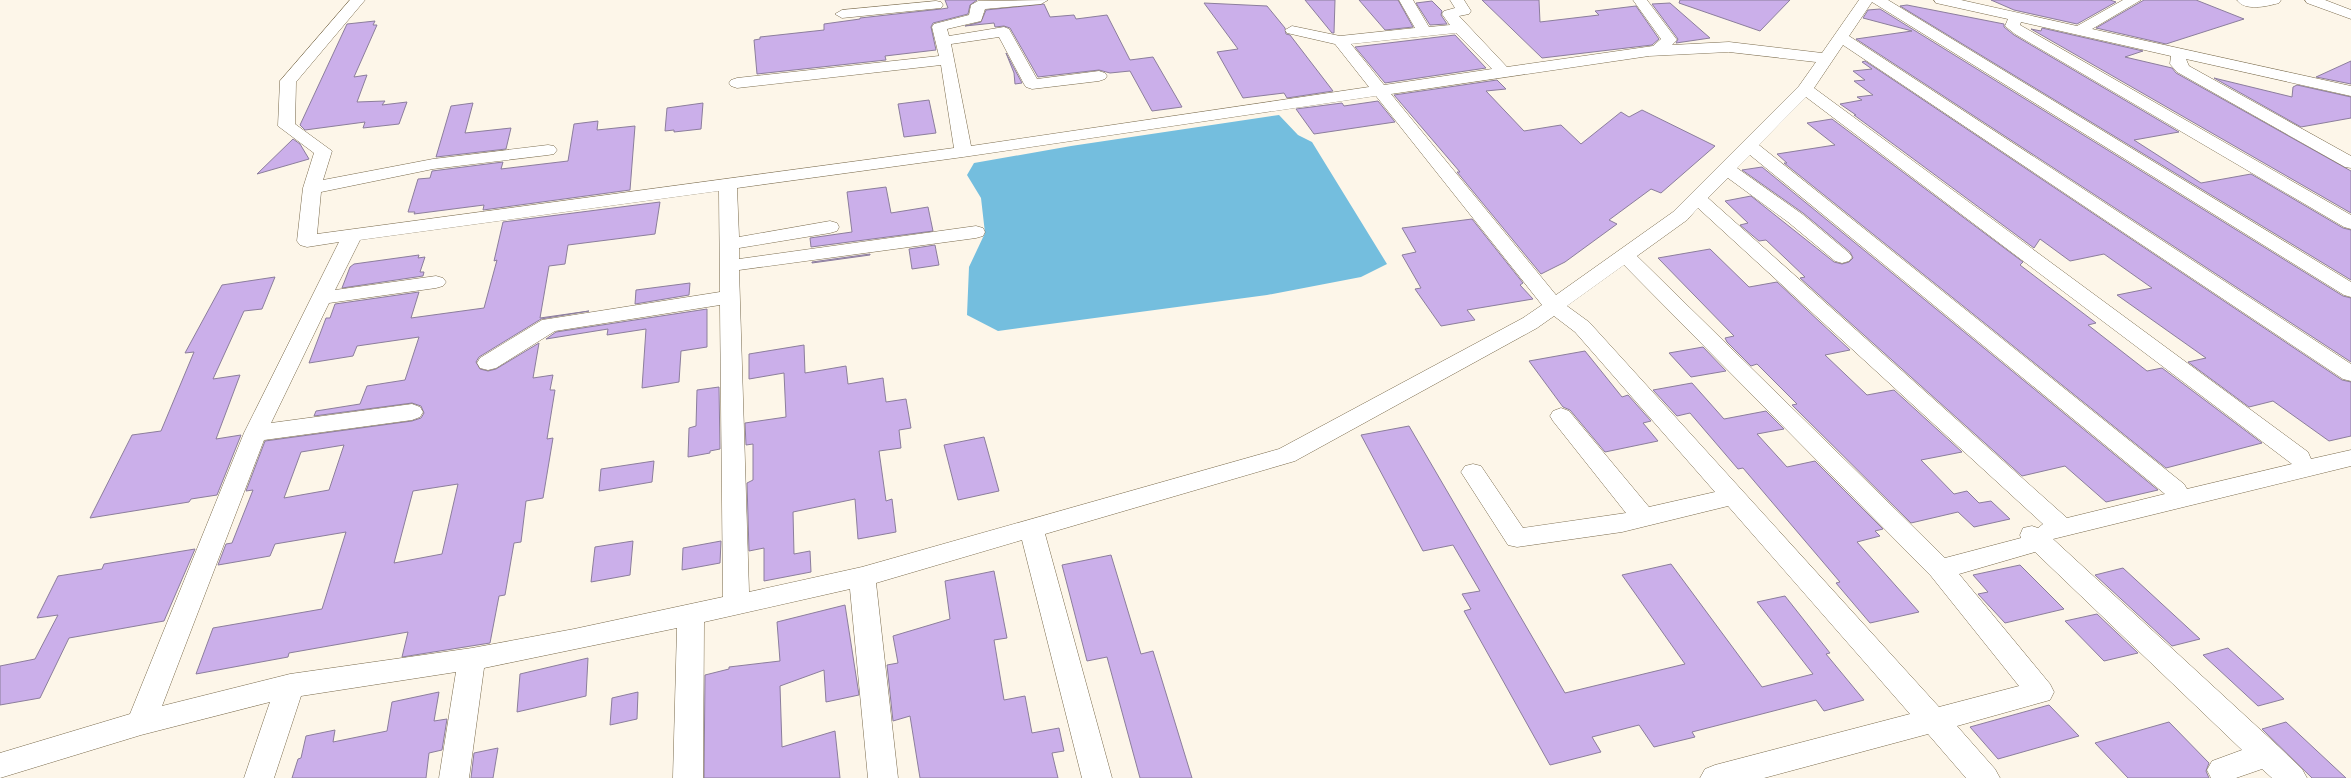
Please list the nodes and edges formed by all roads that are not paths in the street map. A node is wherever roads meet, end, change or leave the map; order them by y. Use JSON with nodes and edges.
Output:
{"nodes":[{"id":1,"x":358,"y":0,"type":"edge"},
{"id":2,"x":1041,"y":0,"type":"edge"},
{"id":3,"x":1406,"y":0,"type":"edge"},
{"id":4,"x":1457,"y":0,"type":"edge"},
{"id":5,"x":1640,"y":0,"type":"edge"},
{"id":6,"x":1866,"y":0,"type":"edge"},
{"id":7,"x":1878,"y":0,"type":"edge"},
{"id":8,"x":1941,"y":0,"type":"edge"},
{"id":9,"x":2134,"y":0,"type":"edge"},
{"id":10,"x":2244,"y":0,"type":"edge"},
{"id":11,"x":2274,"y":0,"type":"edge"},
{"id":12,"x":2312,"y":0,"type":"edge"},
{"id":13,"x":936,"y":2,"type":"edge"},
{"id":14,"x":842,"y":14,"type":"dead end"},
{"id":15,"x":2351,"y":15,"type":"edge"},
{"id":16,"x":2016,"y":17,"type":"junction"},
{"id":17,"x":1460,"y":28,"type":"junction"},
{"id":18,"x":1292,"y":30,"type":"dead end"},
{"id":19,"x":2078,"y":31,"type":"junction"},
{"id":20,"x":1424,"y":32,"type":"junction"},
{"id":21,"x":941,"y":34,"type":"junction"},
{"id":22,"x":1840,"y":37,"type":"junction"},
{"id":23,"x":1340,"y":41,"type":"junction"},
{"id":24,"x":1658,"y":50,"type":"junction"},
{"id":25,"x":2179,"y":53,"type":"junction"},
{"id":26,"x":1825,"y":58,"type":"junction"},
{"id":27,"x":948,"y":60,"type":"junction"},
{"id":28,"x":1503,"y":72,"type":"junction"},
{"id":29,"x":1099,"y":76,"type":"dead end"},
{"id":30,"x":737,"y":83,"type":"dead end"},
{"id":31,"x":1805,"y":89,"type":"junction"},
{"id":32,"x":1379,"y":90,"type":"junction"},
{"id":33,"x":2351,"y":91,"type":"edge"},
{"id":34,"x":1749,"y":146,"type":"junction"},
{"id":35,"x":548,"y":150,"type":"dead end"},
{"id":36,"x":963,"y":152,"type":"junction"},
{"id":37,"x":2351,"y":163,"type":"edge"},
{"id":38,"x":1727,"y":169,"type":"junction"},
{"id":39,"x":728,"y":184,"type":"junction"},
{"id":40,"x":312,"y":188,"type":"junction"},
{"id":41,"x":1697,"y":198,"type":"junction"},
{"id":42,"x":2351,"y":223,"type":"edge"},
{"id":43,"x":830,"y":227,"type":"dead end"},
{"id":44,"x":976,"y":232,"type":"dead end"},
{"id":45,"x":352,"y":236,"type":"junction"},
{"id":46,"x":729,"y":244,"type":"junction"},
{"id":47,"x":1625,"y":255,"type":"junction"},
{"id":48,"x":1842,"y":257,"type":"dead end"},
{"id":49,"x":729,"y":266,"type":"junction"},
{"id":50,"x":436,"y":282,"type":"dead end"},
{"id":51,"x":2351,"y":291,"type":"edge"},
{"id":52,"x":730,"y":297,"type":"junction"},
{"id":53,"x":321,"y":298,"type":"junction"},
{"id":54,"x":1554,"y":306,"type":"junction"},
{"id":55,"x":488,"y":363,"type":"dead end"},
{"id":56,"x":2351,"y":374,"type":"edge"},
{"id":57,"x":412,"y":412,"type":"dead end"},
{"id":58,"x":1561,"y":416,"type":"dead end"},
{"id":59,"x":255,"y":433,"type":"junction"},
{"id":60,"x":2300,"y":458,"type":"dead end"},
{"id":61,"x":2351,"y":458,"type":"edge"},
{"id":62,"x":1474,"y":472,"type":"dead end"},
{"id":63,"x":2176,"y":490,"type":"dead end"},
{"id":64,"x":1733,"y":496,"type":"junction"},
{"id":65,"x":1644,"y":518,"type":"junction"},
{"id":66,"x":1031,"y":528,"type":"junction"},
{"id":67,"x":2063,"y":528,"type":"junction"},
{"id":68,"x":2039,"y":542,"type":"junction"},
{"id":69,"x":1940,"y":569,"type":"junction"},
{"id":70,"x":862,"y":577,"type":"junction"},
{"id":71,"x":736,"y":604,"type":"junction"},
{"id":72,"x":691,"y":614,"type":"junction"},
{"id":73,"x":472,"y":660,"type":"junction"},
{"id":74,"x":290,"y":686,"type":"junction"},
{"id":75,"x":141,"y":722,"type":"junction"},
{"id":76,"x":1934,"y":722,"type":"junction"},
{"id":77,"x":2267,"y":754,"type":"junction"},
{"id":78,"x":1,"y":769,"type":"edge"},
{"id":79,"x":2222,"y":770,"type":"dead end"},
{"id":80,"x":259,"y":778,"type":"edge"},
{"id":81,"x":454,"y":778,"type":"edge"},
{"id":82,"x":688,"y":778,"type":"edge"},
{"id":83,"x":883,"y":778,"type":"edge"},
{"id":84,"x":1097,"y":778,"type":"edge"},
{"id":85,"x":1715,"y":778,"type":"edge"},
{"id":86,"x":1985,"y":778,"type":"edge"},
{"id":87,"x":2292,"y":778,"type":"edge"}],
"edges":[{"from":1,"to":40,"type":"street"},
{"from":2,"to":21,"type":"street"},
{"from":3,"to":20,"type":"street"},
{"from":4,"to":17,"type":"street"},
{"from":5,"to":24,"type":"street"},
{"from":6,"to":22,"type":"street"},
{"from":7,"to":51,"type":"street"},
{"from":8,"to":16,"type":"street"},
{"from":9,"to":19,"type":"street"},
{"from":10,"to":11,"type":"street"},
{"from":12,"to":15,"type":"street"},
{"from":13,"to":14,"type":"street"},
{"from":13,"to":21,"type":"street"},
{"from":16,"to":19,"type":"street"},
{"from":16,"to":42,"type":"street"},
{"from":17,"to":20,"type":"street"},
{"from":17,"to":28,"type":"street"},
{"from":18,"to":23,"type":"street"},
{"from":19,"to":25,"type":"street"},
{"from":20,"to":23,"type":"street"},
{"from":21,"to":27,"type":"street"},
{"from":21,"to":29,"type":"street"},
{"from":22,"to":26,"type":"street"},
{"from":22,"to":56,"type":"street"},
{"from":23,"to":32,"type":"street"},
{"from":24,"to":26,"type":"street"},
{"from":24,"to":28,"type":"street"},
{"from":25,"to":33,"type":"street"},
{"from":25,"to":37,"type":"street"},
{"from":26,"to":31,"type":"street"},
{"from":27,"to":30,"type":"street"},
{"from":27,"to":36,"type":"street"},
{"from":28,"to":32,"type":"street"},
{"from":31,"to":34,"type":"street"},
{"from":31,"to":60,"type":"street"},
{"from":32,"to":36,"type":"street"},
{"from":32,"to":54,"type":"street"},
{"from":34,"to":38,"type":"street"},
{"from":34,"to":63,"type":"street"},
{"from":35,"to":40,"type":"street"},
{"from":36,"to":39,"type":"street"},
{"from":38,"to":41,"type":"street"},
{"from":38,"to":48,"type":"street"},
{"from":39,"to":45,"type":"street"},
{"from":39,"to":46,"type":"street"},
{"from":40,"to":45,"type":"street"},
{"from":41,"to":47,"type":"street"},
{"from":41,"to":67,"type":"street"},
{"from":43,"to":46,"type":"street"},
{"from":44,"to":49,"type":"street"},
{"from":45,"to":53,"type":"street"},
{"from":46,"to":49,"type":"street"},
{"from":47,"to":54,"type":"street"},
{"from":47,"to":69,"type":"street"},
{"from":49,"to":52,"type":"street"},
{"from":50,"to":53,"type":"street"},
{"from":52,"to":55,"type":"street"},
{"from":52,"to":71,"type":"street"},
{"from":53,"to":59,"type":"street"},
{"from":54,"to":64,"type":"street"},
{"from":54,"to":66,"type":"street"},
{"from":57,"to":59,"type":"street"},
{"from":58,"to":65,"type":"street"},
{"from":59,"to":75,"type":"street"},
{"from":61,"to":67,"type":"street"},
{"from":62,"to":65,"type":"street"},
{"from":64,"to":65,"type":"street"},
{"from":64,"to":76,"type":"street"},
{"from":66,"to":70,"type":"street"},
{"from":66,"to":84,"type":"street"},
{"from":67,"to":68,"type":"street"},
{"from":68,"to":69,"type":"street"},
{"from":68,"to":77,"type":"street"},
{"from":69,"to":76,"type":"street"},
{"from":70,"to":71,"type":"street"},
{"from":70,"to":83,"type":"street"},
{"from":71,"to":72,"type":"street"},
{"from":72,"to":73,"type":"street"},
{"from":72,"to":82,"type":"street"},
{"from":73,"to":74,"type":"street"},
{"from":73,"to":81,"type":"street"},
{"from":74,"to":75,"type":"street"},
{"from":74,"to":80,"type":"street"},
{"from":75,"to":78,"type":"street"},
{"from":76,"to":85,"type":"street"},
{"from":76,"to":86,"type":"street"},
{"from":77,"to":79,"type":"street"},
{"from":77,"to":87,"type":"street"}]}
